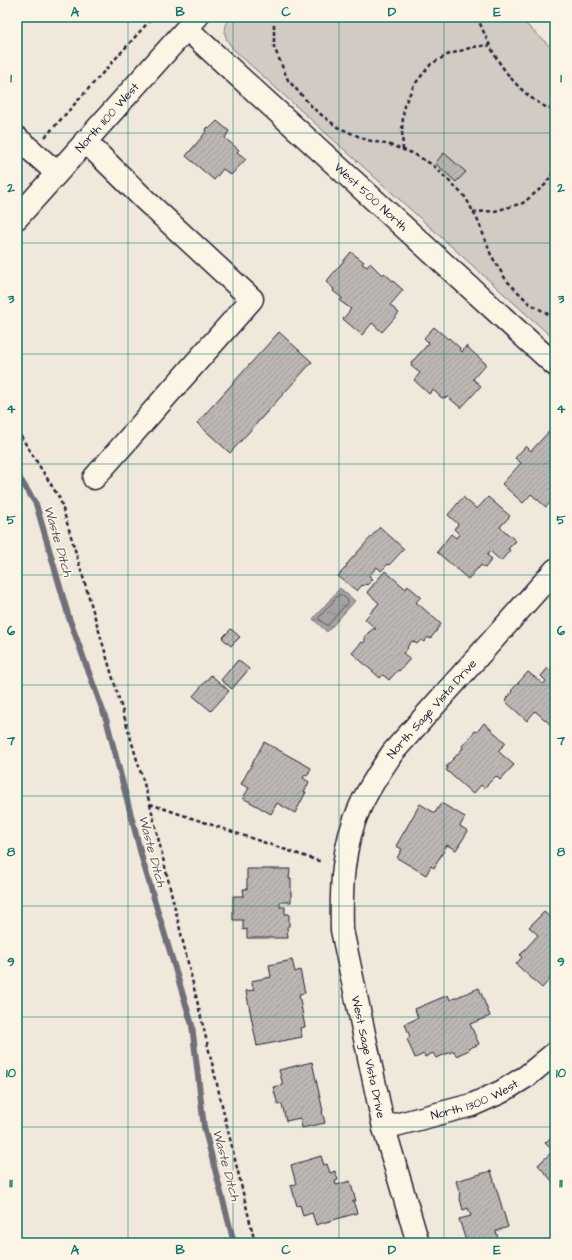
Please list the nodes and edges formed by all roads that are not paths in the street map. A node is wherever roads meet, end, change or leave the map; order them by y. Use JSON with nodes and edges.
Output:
{"nodes":[{"id":1,"x":192,"y":23,"type":"edge"},
{"id":2,"x":17,"y":138,"type":"edge"},
{"id":3,"x":85,"y":141,"type":"junction"},
{"id":4,"x":57,"y":173,"type":"junction"},
{"id":5,"x":17,"y":218,"type":"edge"},
{"id":6,"x":555,"y":365,"type":"edge"},
{"id":7,"x":94,"y":478,"type":"dead end"},
{"id":8,"x":555,"y":570,"type":"edge"},
{"id":9,"x":343,"y":868,"type":"joint"},
{"id":10,"x":555,"y":1052,"type":"edge"},
{"id":11,"x":384,"y":1128,"type":"junction"},
{"id":12,"x":418,"y":1243,"type":"edge"}],
"edges":[{"from":1,"to":3,"type":"street","name":"North 1100 West"},
{"from":1,"to":6,"type":"street","name":"West 500 North"},
{"from":2,"to":4,"type":"street"},
{"from":3,"to":4,"type":"street","name":"North 1100 West"},
{"from":3,"to":7,"type":"street"},
{"from":4,"to":5,"type":"street","name":"North 1100 West"},
{"from":8,"to":9,"type":"street","name":"North Sage Vista Drive"},
{"from":9,"to":11,"type":"street","name":"West Sage Vista Drive"},
{"from":10,"to":11,"type":"street","name":"North 1300 West"},
{"from":11,"to":12,"type":"street","name":"West Sage Vista Drive"}]}
